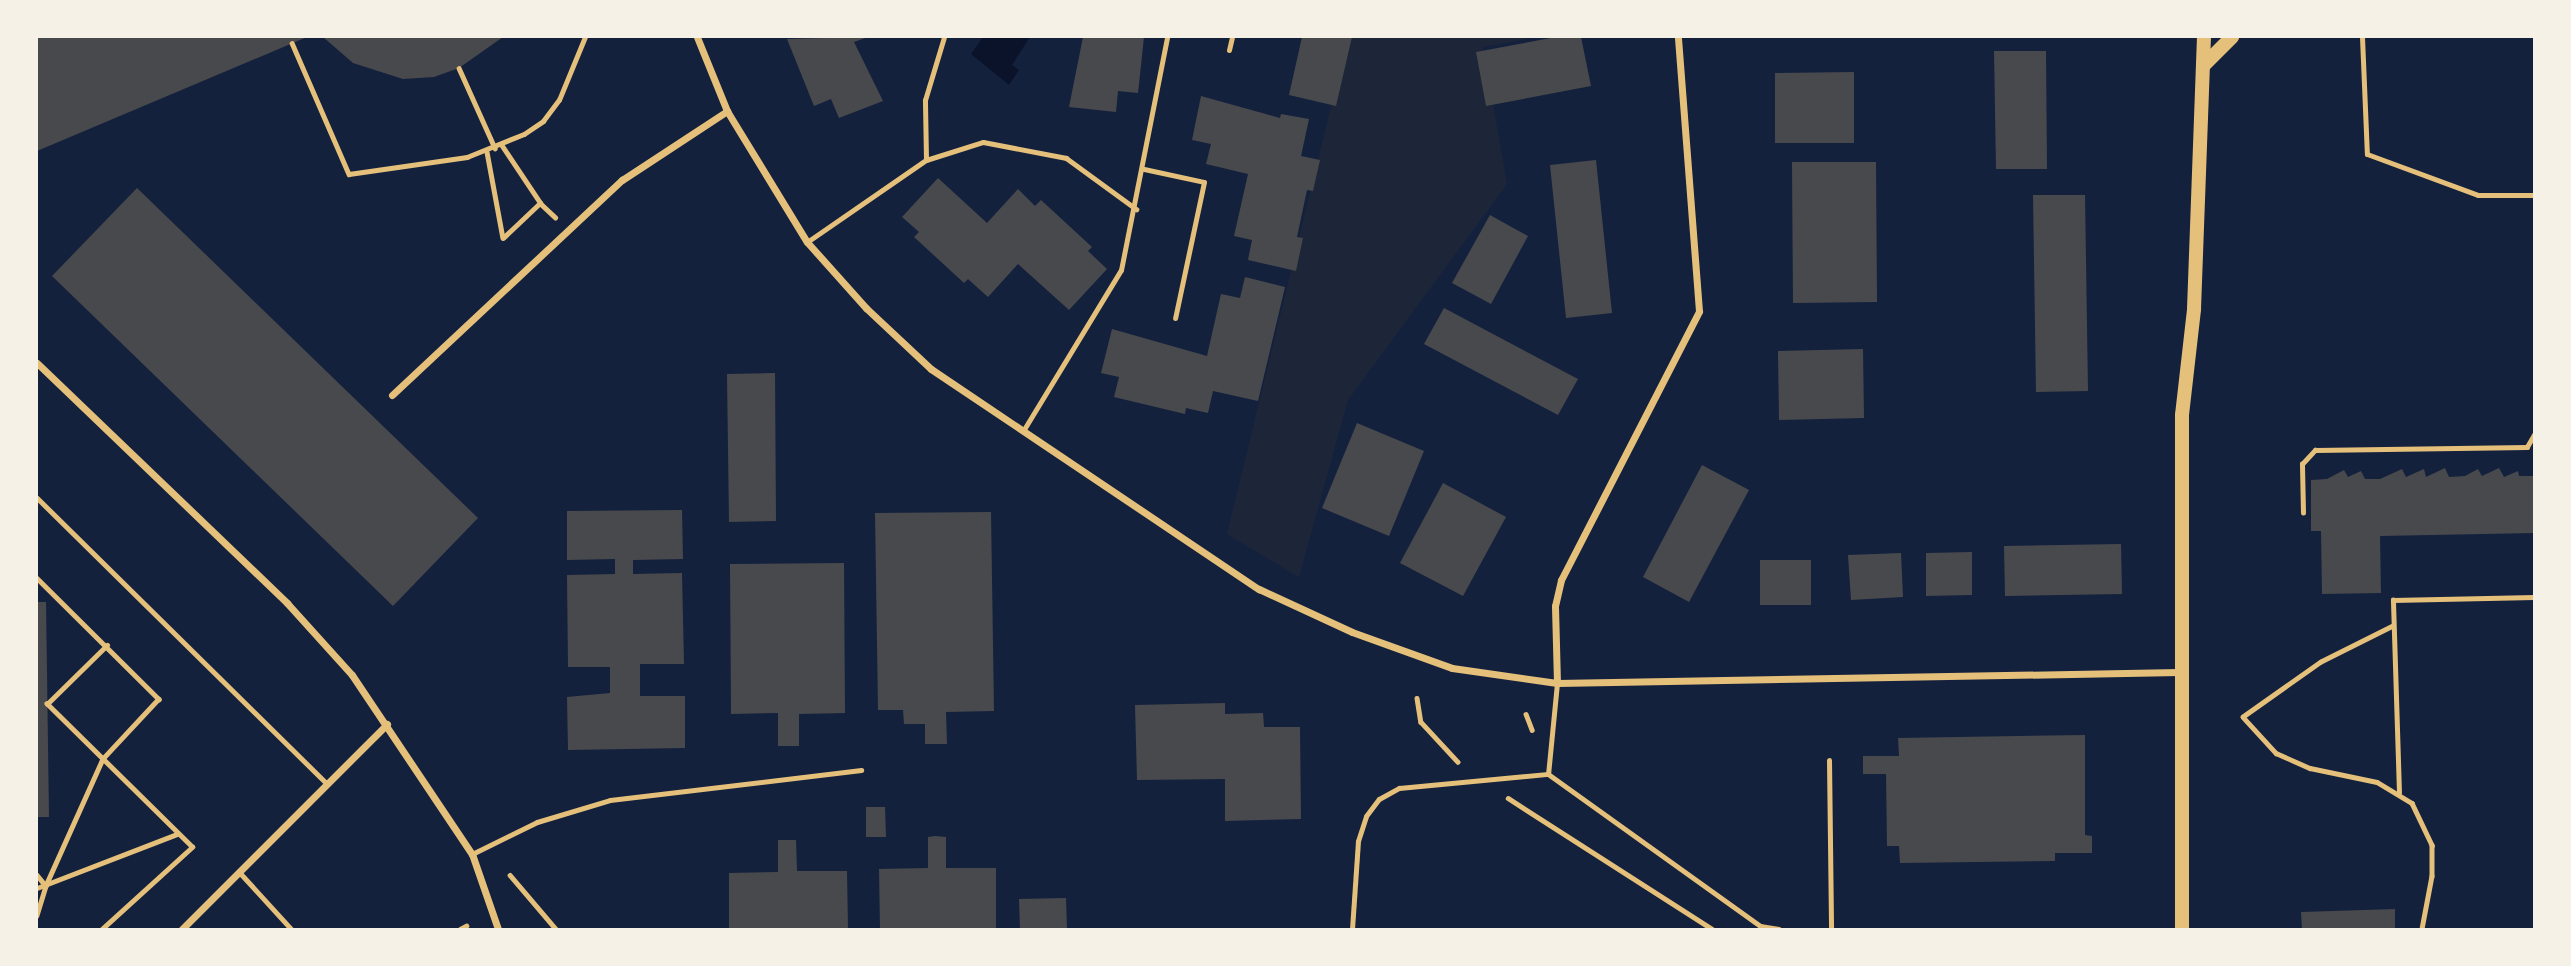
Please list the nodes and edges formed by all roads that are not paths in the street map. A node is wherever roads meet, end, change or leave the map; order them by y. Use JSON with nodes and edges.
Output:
{"nodes":[{"id":1,"x":697,"y":37,"type":"edge"},
{"id":2,"x":944,"y":37,"type":"edge"},
{"id":3,"x":1167,"y":37,"type":"edge"},
{"id":4,"x":1232,"y":37,"type":"edge"},
{"id":5,"x":1678,"y":37,"type":"edge"},
{"id":6,"x":2204,"y":37,"type":"edge"},
{"id":7,"x":2232,"y":37,"type":"edge"},
{"id":8,"x":2362,"y":37,"type":"edge"},
{"id":9,"x":1229,"y":50,"type":"dead end"},
{"id":10,"x":2204,"y":65,"type":"junction"},
{"id":11,"x":727,"y":111,"type":"junction"},
{"id":12,"x":926,"y":160,"type":"junction"},
{"id":13,"x":1144,"y":169,"type":"junction"},
{"id":14,"x":2534,"y":195,"type":"edge"},
{"id":15,"x":1136,"y":209,"type":"junction"},
{"id":16,"x":807,"y":242,"type":"junction"},
{"id":17,"x":1175,"y":318,"type":"dead end"},
{"id":18,"x":37,"y":363,"type":"edge"},
{"id":19,"x":392,"y":395,"type":"dead end"},
{"id":20,"x":1023,"y":431,"type":"junction"},
{"id":21,"x":37,"y":498,"type":"edge"},
{"id":22,"x":2179,"y":671,"type":"junction"},
{"id":23,"x":1557,"y":683,"type":"junction"},
{"id":24,"x":387,"y":724,"type":"junction"},
{"id":25,"x":1829,"y":760,"type":"dead end"},
{"id":26,"x":860,"y":770,"type":"dead end"},
{"id":27,"x":1548,"y":774,"type":"junction"},
{"id":28,"x":327,"y":784,"type":"junction"},
{"id":29,"x":472,"y":854,"type":"junction"},
{"id":30,"x":239,"y":873,"type":"junction"},
{"id":31,"x":1759,"y":928,"type":"edge"},
{"id":32,"x":182,"y":929,"type":"edge"},
{"id":33,"x":291,"y":929,"type":"edge"},
{"id":34,"x":498,"y":929,"type":"edge"},
{"id":35,"x":1352,"y":929,"type":"edge"},
{"id":36,"x":1779,"y":929,"type":"edge"},
{"id":37,"x":1831,"y":929,"type":"edge"},
{"id":38,"x":2182,"y":929,"type":"edge"}],
"edges":[{"from":1,"to":11,"type":"street"},
{"from":2,"to":12,"type":"lane"},
{"from":3,"to":13,"type":"lane"},
{"from":4,"to":9,"type":"lane"},
{"from":5,"to":23,"type":"street"},
{"from":6,"to":10,"type":"main road"},
{"from":7,"to":10,"type":"main road"},
{"from":8,"to":14,"type":"lane"},
{"from":10,"to":22,"type":"main road"},
{"from":11,"to":16,"type":"street"},
{"from":11,"to":19,"type":"street"},
{"from":12,"to":15,"type":"lane"},
{"from":12,"to":16,"type":"lane"},
{"from":13,"to":15,"type":"lane"},
{"from":13,"to":17,"type":"lane"},
{"from":15,"to":20,"type":"lane"},
{"from":16,"to":20,"type":"street"},
{"from":18,"to":24,"type":"street"},
{"from":20,"to":23,"type":"street"},
{"from":21,"to":28,"type":"lane"},
{"from":22,"to":23,"type":"street"},
{"from":22,"to":38,"type":"main road"},
{"from":23,"to":27,"type":"lane"},
{"from":24,"to":28,"type":"street"},
{"from":24,"to":29,"type":"street"},
{"from":25,"to":37,"type":"lane"},
{"from":26,"to":29,"type":"lane"},
{"from":27,"to":31,"type":"lane"},
{"from":27,"to":35,"type":"lane"},
{"from":28,"to":30,"type":"street"},
{"from":29,"to":34,"type":"street"},
{"from":30,"to":32,"type":"street"},
{"from":30,"to":33,"type":"lane"},
{"from":31,"to":36,"type":"lane"}]}
